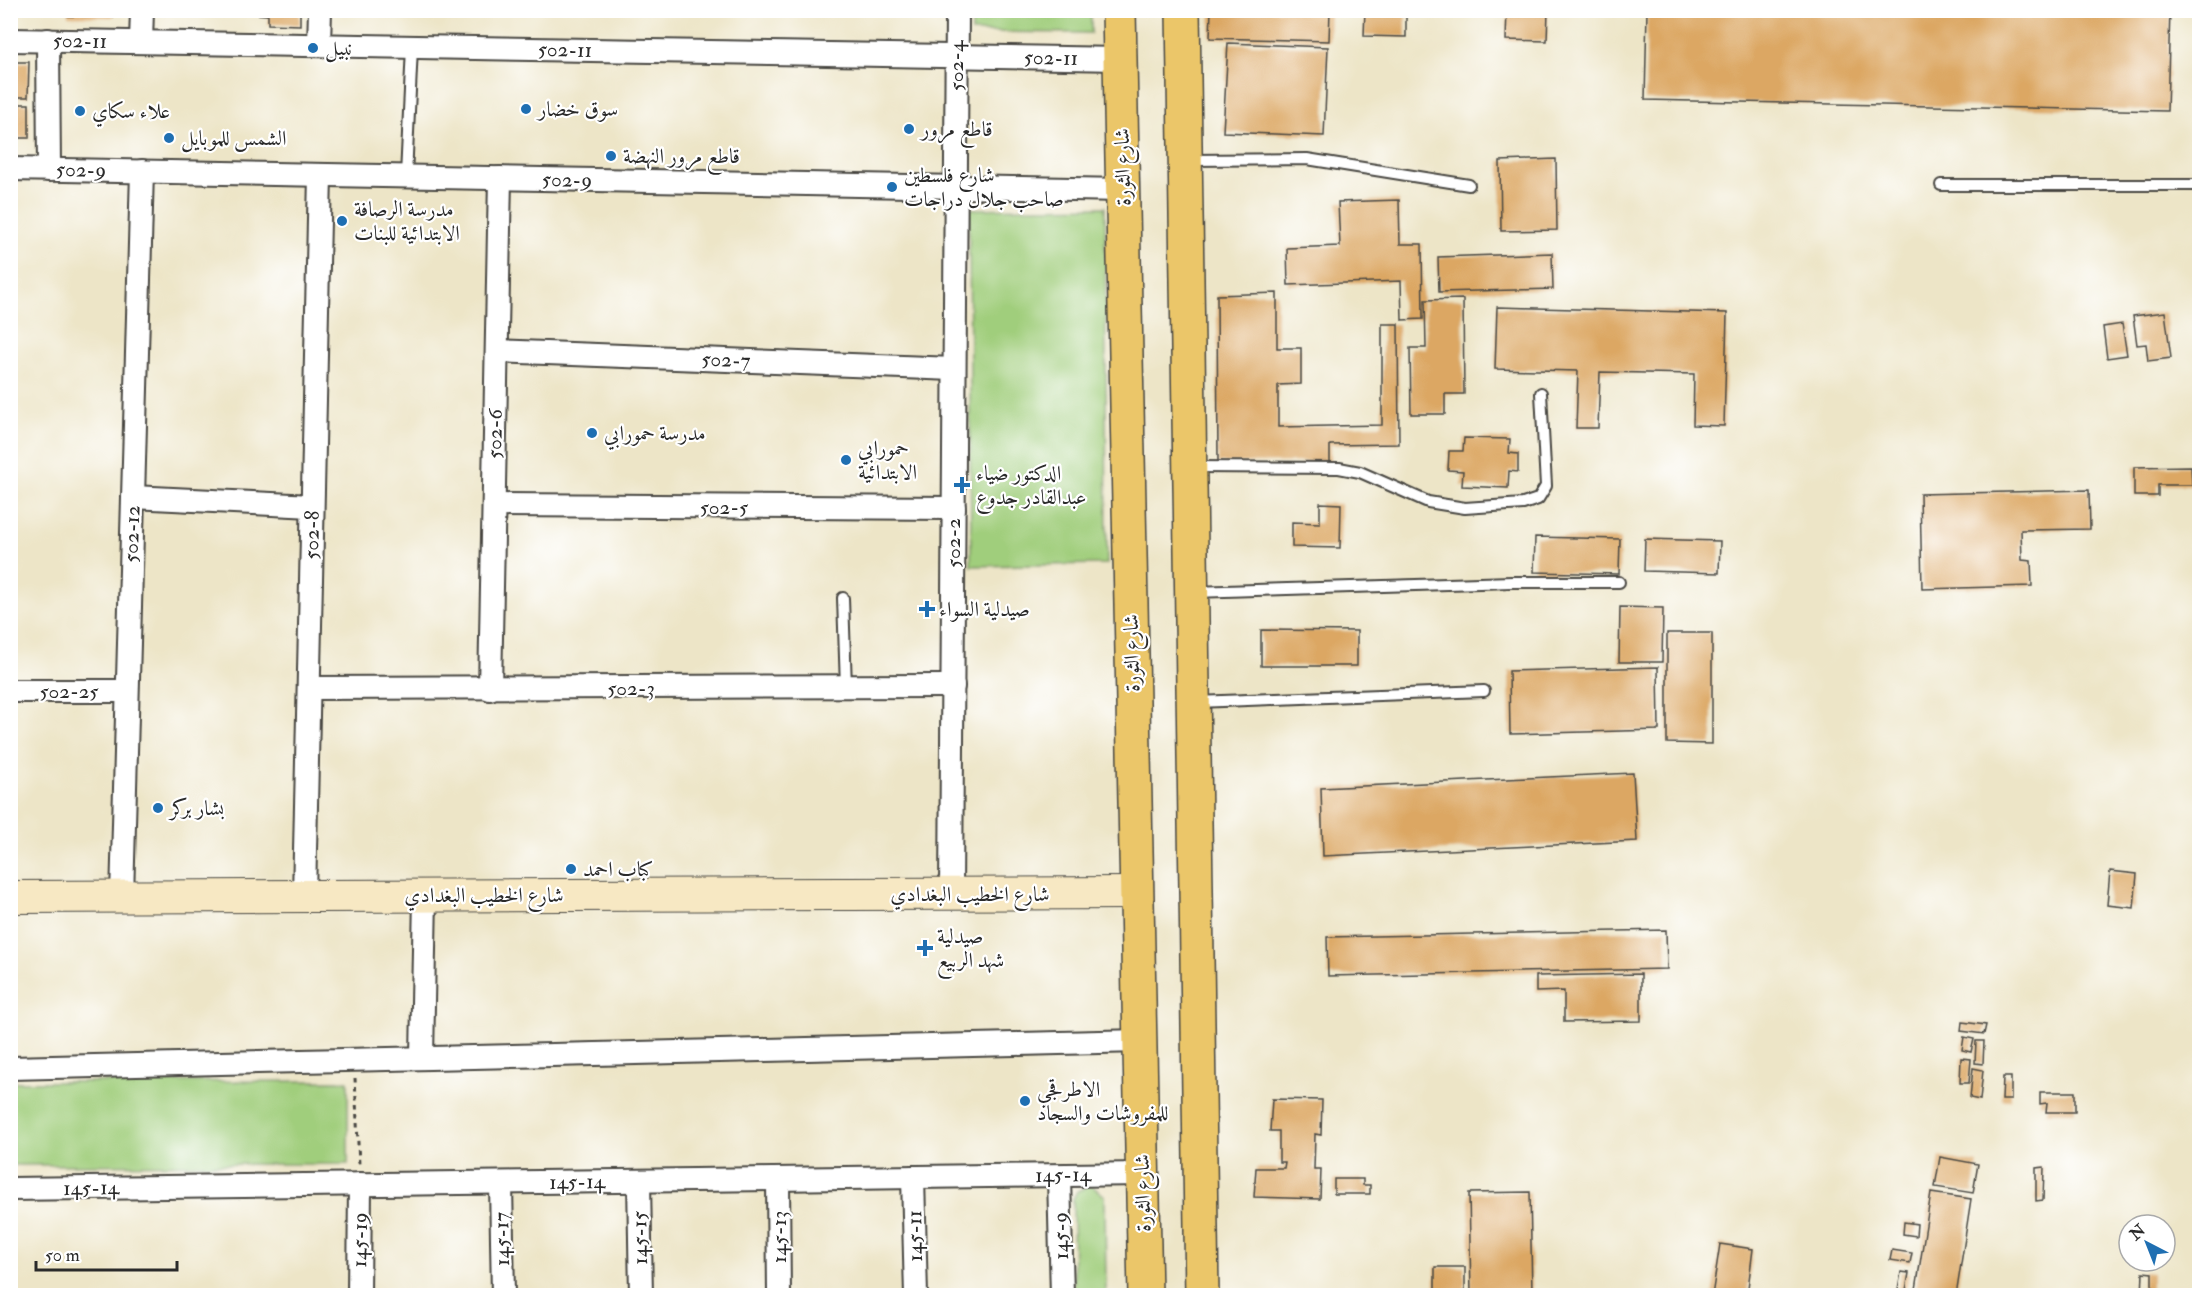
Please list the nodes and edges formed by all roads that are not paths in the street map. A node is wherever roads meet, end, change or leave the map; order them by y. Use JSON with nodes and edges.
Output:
{"nodes":[{"id":1,"x":142,"y":10,"type":"edge"},
{"id":2,"x":320,"y":10,"type":"edge"},
{"id":3,"x":957,"y":10,"type":"edge"},
{"id":4,"x":1119,"y":10,"type":"edge"},
{"id":5,"x":1183,"y":10,"type":"edge"},
{"id":6,"x":10,"y":40,"type":"edge"},
{"id":7,"x":48,"y":40,"type":"junction"},
{"id":8,"x":141,"y":42,"type":"junction"},
{"id":9,"x":319,"y":45,"type":"junction"},
{"id":10,"x":412,"y":47,"type":"junction"},
{"id":11,"x":956,"y":56,"type":"junction"},
{"id":12,"x":1120,"y":59,"type":"junction"},
{"id":13,"x":956,"y":121,"type":"joint"},
{"id":14,"x":1187,"y":160,"type":"junction"},
{"id":15,"x":10,"y":169,"type":"edge"},
{"id":16,"x":49,"y":170,"type":"junction"},
{"id":17,"x":141,"y":171,"type":"junction"},
{"id":18,"x":320,"y":175,"type":"junction"},
{"id":19,"x":406,"y":176,"type":"junction"},
{"id":20,"x":500,"y":178,"type":"junction"},
{"id":21,"x":2199,"y":184,"type":"edge"},
{"id":22,"x":1469,"y":185,"type":"dead end"},
{"id":23,"x":1941,"y":185,"type":"dead end"},
{"id":24,"x":956,"y":187,"type":"junction"},
{"id":25,"x":1123,"y":190,"type":"junction"},
{"id":26,"x":497,"y":351,"type":"junction"},
{"id":27,"x":954,"y":369,"type":"junction"},
{"id":28,"x":1541,"y":393,"type":"dead end"},
{"id":29,"x":1189,"y":466,"type":"junction"},
{"id":30,"x":133,"y":497,"type":"junction"},
{"id":31,"x":494,"y":505,"type":"junction"},
{"id":32,"x":312,"y":506,"type":"junction"},
{"id":33,"x":954,"y":508,"type":"junction"},
{"id":34,"x":1618,"y":582,"type":"dead end"},
{"id":35,"x":1191,"y":593,"type":"junction"},
{"id":36,"x":843,"y":598,"type":"dead end"},
{"id":37,"x":953,"y":686,"type":"junction"},
{"id":38,"x":846,"y":687,"type":"junction"},
{"id":39,"x":309,"y":688,"type":"junction"},
{"id":40,"x":490,"y":689,"type":"junction"},
{"id":41,"x":10,"y":691,"type":"edge"},
{"id":42,"x":127,"y":691,"type":"junction"},
{"id":43,"x":1484,"y":691,"type":"dead end"},
{"id":44,"x":1193,"y":702,"type":"junction"},
{"id":45,"x":1137,"y":893,"type":"junction"},
{"id":46,"x":951,"y":894,"type":"junction"},
{"id":47,"x":304,"y":896,"type":"junction"},
{"id":48,"x":425,"y":896,"type":"junction"},
{"id":49,"x":10,"y":897,"type":"edge"},
{"id":50,"x":122,"y":897,"type":"junction"},
{"id":51,"x":1140,"y":1041,"type":"junction"},
{"id":52,"x":422,"y":1058,"type":"junction"},
{"id":53,"x":10,"y":1068,"type":"edge"},
{"id":54,"x":1143,"y":1174,"type":"junction"},
{"id":55,"x":1059,"y":1176,"type":"junction"},
{"id":56,"x":913,"y":1177,"type":"junction"},
{"id":57,"x":778,"y":1179,"type":"junction"},
{"id":58,"x":639,"y":1181,"type":"junction"},
{"id":59,"x":501,"y":1183,"type":"junction"},
{"id":60,"x":360,"y":1184,"type":"junction"},
{"id":61,"x":10,"y":1189,"type":"edge"},
{"id":62,"x":1148,"y":1286,"type":"edge"},
{"id":63,"x":1204,"y":1291,"type":"edge"},
{"id":64,"x":359,"y":1296,"type":"edge"},
{"id":65,"x":503,"y":1296,"type":"edge"},
{"id":66,"x":641,"y":1296,"type":"edge"},
{"id":67,"x":779,"y":1296,"type":"edge"},
{"id":68,"x":916,"y":1296,"type":"edge"},
{"id":69,"x":1062,"y":1296,"type":"edge"}],
"edges":[{"from":1,"to":8,"type":"street"},
{"from":2,"to":9,"type":"street"},
{"from":3,"to":11,"type":"street","name":"502-4"},
{"from":4,"to":12,"type":"main road","name":"شارع الثورة"},
{"from":5,"to":14,"type":"main road"},
{"from":6,"to":7,"type":"street","name":"502-11"},
{"from":7,"to":8,"type":"street","name":"502-11"},
{"from":7,"to":16,"type":"street"},
{"from":8,"to":9,"type":"street","name":"502-11"},
{"from":9,"to":10,"type":"street","name":"502-11"},
{"from":10,"to":11,"type":"street","name":"502-11"},
{"from":10,"to":19,"type":"lane"},
{"from":11,"to":12,"type":"street","name":"502-11"},
{"from":11,"to":13,"type":"street","name":"502-4"},
{"from":12,"to":25,"type":"main road","name":"شارع الثورة"},
{"from":13,"to":24,"type":"street","name":"502-2"},
{"from":14,"to":22,"type":"lane"},
{"from":14,"to":29,"type":"main road"},
{"from":15,"to":16,"type":"street","name":"502-9"},
{"from":16,"to":17,"type":"street","name":"502-9"},
{"from":17,"to":18,"type":"street","name":"502-9"},
{"from":17,"to":30,"type":"street","name":"502-12"},
{"from":18,"to":19,"type":"street","name":"502-9"},
{"from":18,"to":32,"type":"street","name":"502-8"},
{"from":19,"to":20,"type":"street","name":"502-9"},
{"from":20,"to":24,"type":"street","name":"502-9"},
{"from":20,"to":26,"type":"street","name":"502-6"},
{"from":21,"to":23,"type":"lane"},
{"from":24,"to":25,"type":"street","name":"502-9"},
{"from":24,"to":27,"type":"street","name":"502-2"},
{"from":25,"to":45,"type":"main road","name":"شارع الثورة"},
{"from":26,"to":27,"type":"street","name":"502-7"},
{"from":26,"to":31,"type":"street","name":"502-6"},
{"from":27,"to":33,"type":"street","name":"502-2"},
{"from":28,"to":29,"type":"lane"},
{"from":29,"to":35,"type":"main road"},
{"from":30,"to":32,"type":"street"},
{"from":30,"to":42,"type":"street","name":"502-12"},
{"from":31,"to":33,"type":"street","name":"502-5"},
{"from":31,"to":40,"type":"street","name":"502-6"},
{"from":32,"to":39,"type":"street","name":"502-8"},
{"from":33,"to":37,"type":"street","name":"502-2"},
{"from":34,"to":35,"type":"lane"},
{"from":35,"to":44,"type":"main road"},
{"from":36,"to":38,"type":"lane"},
{"from":37,"to":38,"type":"street","name":"502-3"},
{"from":37,"to":46,"type":"street","name":"502-2"},
{"from":38,"to":40,"type":"street","name":"502-3"},
{"from":39,"to":40,"type":"street","name":"502-3"},
{"from":39,"to":47,"type":"street","name":"502-8"},
{"from":41,"to":42,"type":"street","name":"502-25"},
{"from":42,"to":50,"type":"street","name":"502-12"},
{"from":43,"to":44,"type":"lane"},
{"from":44,"to":63,"type":"main road"},
{"from":45,"to":46,"type":"street","name":"شارع الخطيب البغدادي"},
{"from":45,"to":51,"type":"main road","name":"شارع الثورة"},
{"from":46,"to":48,"type":"street","name":"شارع الخطيب البغدادي"},
{"from":47,"to":48,"type":"street","name":"شارع الخطيب البغدادي"},
{"from":47,"to":50,"type":"street","name":"شارع الخطيب البغدادي"},
{"from":48,"to":52,"type":"street"},
{"from":49,"to":50,"type":"street","name":"شارع الخطيب البغدادي"},
{"from":51,"to":52,"type":"street"},
{"from":51,"to":54,"type":"main road","name":"شارع الثورة"},
{"from":52,"to":53,"type":"street"},
{"from":54,"to":55,"type":"street","name":"145-14"},
{"from":54,"to":62,"type":"main road","name":"شارع الثورة"},
{"from":55,"to":56,"type":"street","name":"145-14"},
{"from":55,"to":69,"type":"street","name":"145-9"},
{"from":56,"to":57,"type":"street","name":"145-14"},
{"from":56,"to":68,"type":"street","name":"145-11"},
{"from":57,"to":58,"type":"street","name":"145-14"},
{"from":57,"to":67,"type":"street","name":"145-13"},
{"from":58,"to":59,"type":"street","name":"145-14"},
{"from":58,"to":66,"type":"street","name":"145-15"},
{"from":59,"to":60,"type":"street","name":"145-14"},
{"from":59,"to":65,"type":"street","name":"145-17"},
{"from":60,"to":61,"type":"street","name":"145-14"},
{"from":60,"to":64,"type":"street","name":"145-19"}]}
